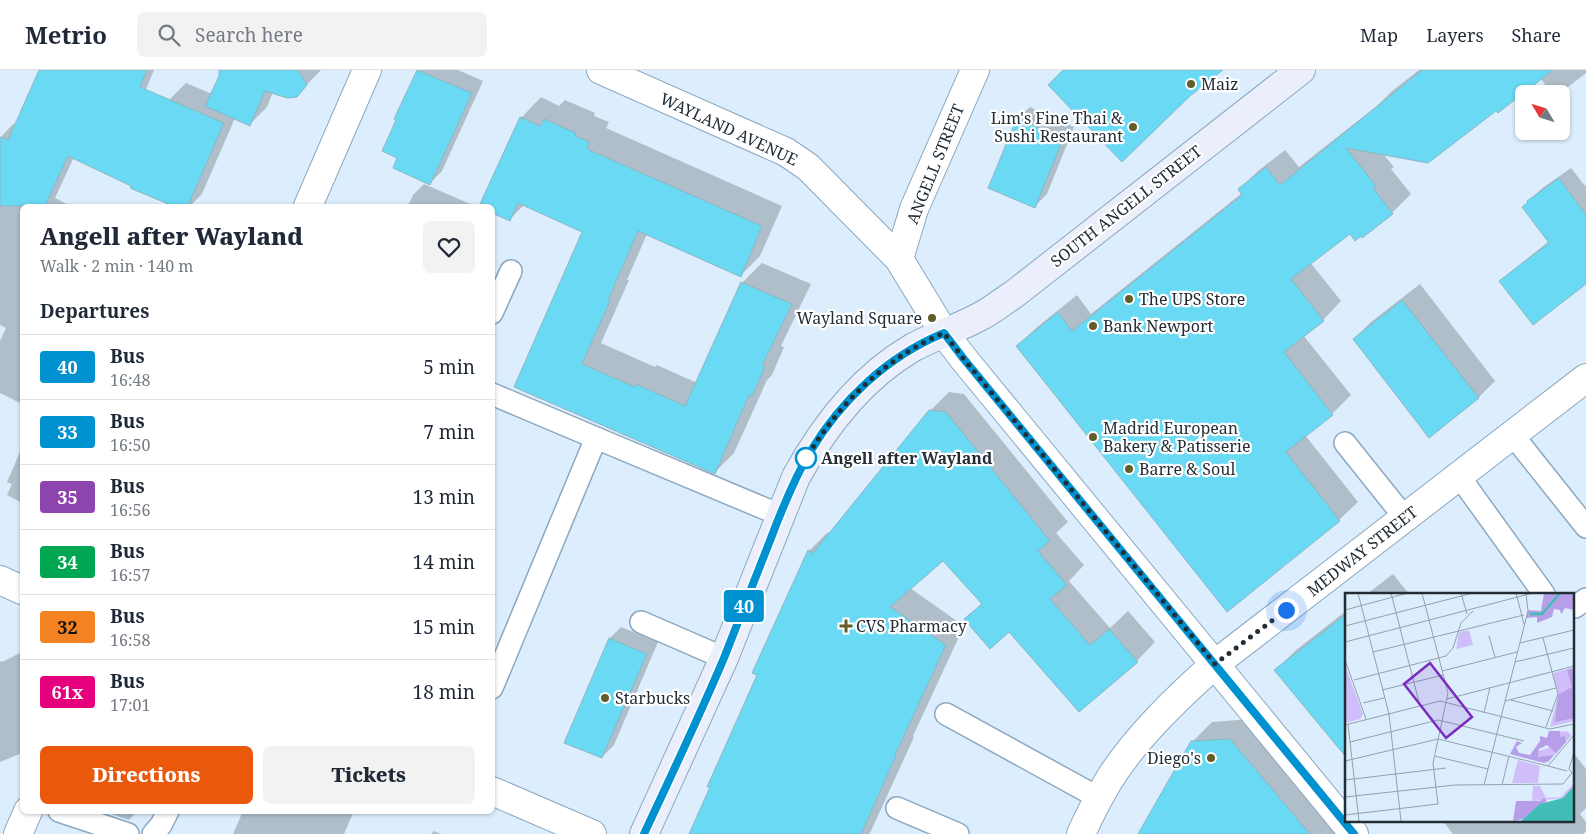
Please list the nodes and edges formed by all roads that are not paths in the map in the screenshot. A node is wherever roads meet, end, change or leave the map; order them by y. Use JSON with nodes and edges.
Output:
{"nodes":[{"id":1,"x":367,"y":70,"type":"edge"},
{"id":2,"x":975,"y":70,"type":"edge"},
{"id":3,"x":1301,"y":70,"type":"edge"},
{"id":4,"x":617,"y":73,"type":"edge"},
{"id":5,"x":309,"y":204,"type":"edge"},
{"id":6,"x":899,"y":259,"type":"junction"},
{"id":7,"x":511,"y":271,"type":"dead end"},
{"id":8,"x":495,"y":306,"type":"edge"},
{"id":9,"x":944,"y":333,"type":"junction"},
{"id":10,"x":1586,"y":378,"type":"edge"},
{"id":11,"x":495,"y":395,"type":"edge"},
{"id":12,"x":1512,"y":434,"type":"junction"},
{"id":13,"x":596,"y":438,"type":"junction"},
{"id":14,"x":1345,"y":442,"type":"dead end"},
{"id":15,"x":1459,"y":476,"type":"junction"},
{"id":16,"x":780,"y":515,"type":"junction"},
{"id":17,"x":1404,"y":518,"type":"junction"},
{"id":18,"x":1586,"y":526,"type":"edge"},
{"id":19,"x":0,"y":580,"type":"edge"},
{"id":20,"x":20,"y":589,"type":"edge"},
{"id":21,"x":1543,"y":593,"type":"edge"},
{"id":22,"x":1586,"y":599,"type":"edge"},
{"id":23,"x":1574,"y":607,"type":"edge"},
{"id":24,"x":641,"y":622,"type":"dead end"},
{"id":25,"x":724,"y":658,"type":"junction"},
{"id":26,"x":1215,"y":664,"type":"junction"},
{"id":27,"x":495,"y":681,"type":"edge"},
{"id":28,"x":946,"y":714,"type":"dead end"},
{"id":29,"x":495,"y":792,"type":"edge"},
{"id":30,"x":1099,"y":798,"type":"junction"},
{"id":31,"x":897,"y":808,"type":"dead end"},
{"id":32,"x":27,"y":814,"type":"edge"},
{"id":33,"x":68,"y":814,"type":"edge"},
{"id":34,"x":166,"y":814,"type":"edge"},
{"id":35,"x":18,"y":834,"type":"edge"},
{"id":36,"x":128,"y":834,"type":"edge"},
{"id":37,"x":153,"y":834,"type":"edge"},
{"id":38,"x":592,"y":834,"type":"edge"},
{"id":39,"x":644,"y":834,"type":"edge"},
{"id":40,"x":958,"y":834,"type":"edge"},
{"id":41,"x":1081,"y":834,"type":"edge"},
{"id":42,"x":1354,"y":834,"type":"edge"}],
"edges":[{"from":1,"to":5,"type":"street"},
{"from":2,"to":6,"type":"street","name":"ANGELL STREET"},
{"from":3,"to":9,"type":"main road","name":"SOUTH ANGELL STREET"},
{"from":4,"to":6,"type":"street","name":"WAYLAND AVENUE"},
{"from":6,"to":9,"type":"street","name":"WAYLAND AVENUE"},
{"from":7,"to":8,"type":"lane"},
{"from":9,"to":16,"type":"main road"},
{"from":9,"to":26,"type":"street","name":"WAYLAND AVENUE"},
{"from":10,"to":12,"type":"street","name":"MEDWAY STREET"},
{"from":11,"to":13,"type":"lane"},
{"from":12,"to":15,"type":"street","name":"MEDWAY STREET"},
{"from":12,"to":18,"type":"lane"},
{"from":13,"to":16,"type":"lane"},
{"from":13,"to":27,"type":"lane"},
{"from":14,"to":17,"type":"lane"},
{"from":15,"to":17,"type":"street","name":"MEDWAY STREET"},
{"from":15,"to":21,"type":"lane"},
{"from":16,"to":25,"type":"main road"},
{"from":17,"to":26,"type":"street","name":"MEDWAY STREET"},
{"from":19,"to":20,"type":"street"},
{"from":22,"to":23,"type":"lane"},
{"from":24,"to":25,"type":"lane"},
{"from":25,"to":39,"type":"main road"},
{"from":26,"to":30,"type":"street","name":"MEDWAY STREET"},
{"from":26,"to":42,"type":"street","name":"WAYLAND AVENUE"},
{"from":28,"to":30,"type":"lane"},
{"from":29,"to":38,"type":"street"},
{"from":30,"to":41,"type":"street","name":"MEDWAY STREET"},
{"from":31,"to":40,"type":"lane"},
{"from":32,"to":35,"type":"street"},
{"from":33,"to":36,"type":"lane"},
{"from":34,"to":37,"type":"lane"}]}
